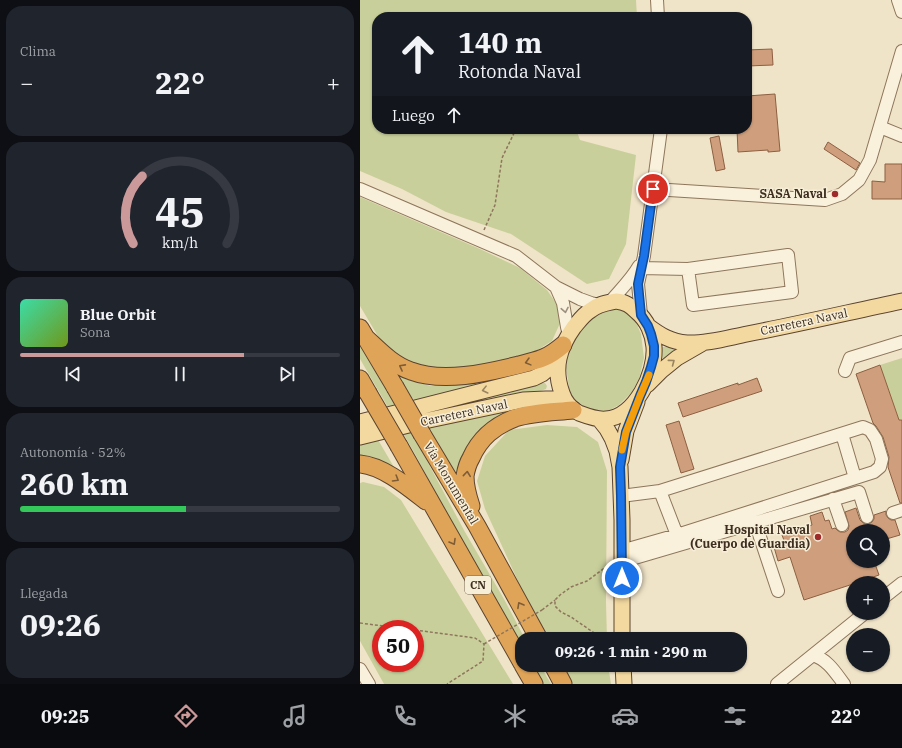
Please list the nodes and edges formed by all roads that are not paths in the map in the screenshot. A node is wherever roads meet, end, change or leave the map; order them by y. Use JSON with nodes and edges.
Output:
{"nodes":[{"id":1,"x":657,"y":0,"type":"edge"},
{"id":2,"x":898,"y":0,"type":"edge"},
{"id":3,"x":658,"y":12,"type":"edge"},
{"id":4,"x":902,"y":12,"type":"edge"},
{"id":5,"x":902,"y":51,"type":"edge"},
{"id":6,"x":880,"y":127,"type":"junction"},
{"id":7,"x":660,"y":134,"type":"edge"},
{"id":8,"x":902,"y":136,"type":"edge"},
{"id":9,"x":360,"y":189,"type":"edge"},
{"id":10,"x":653,"y":189,"type":"junction"},
{"id":11,"x":643,"y":262,"type":"junction"},
{"id":12,"x":688,"y":269,"type":"junction"},
{"id":13,"x":556,"y":286,"type":"junction"},
{"id":14,"x":902,"y":301,"type":"edge"},
{"id":15,"x":604,"y":304,"type":"junction"},
{"id":16,"x":645,"y":321,"type":"junction"},
{"id":17,"x":363,"y":333,"type":"edge"},
{"id":18,"x":706,"y":342,"type":"junction"},
{"id":19,"x":902,"y":342,"type":"edge"},
{"id":20,"x":563,"y":347,"type":"junction"},
{"id":21,"x":845,"y":370,"type":"dead end"},
{"id":22,"x":364,"y":386,"type":"edge"},
{"id":23,"x":641,"y":392,"type":"junction"},
{"id":24,"x":571,"y":408,"type":"junction"},
{"id":25,"x":599,"y":419,"type":"junction"},
{"id":26,"x":360,"y":422,"type":"edge"},
{"id":27,"x":842,"y":434,"type":"junction"},
{"id":28,"x":360,"y":437,"type":"edge"},
{"id":29,"x":360,"y":464,"type":"edge"},
{"id":30,"x":620,"y":467,"type":"junction"},
{"id":31,"x":856,"y":478,"type":"junction"},
{"id":32,"x":660,"y":490,"type":"junction"},
{"id":33,"x":621,"y":496,"type":"junction"},
{"id":34,"x":833,"y":499,"type":"junction"},
{"id":35,"x":434,"y":508,"type":"junction"},
{"id":36,"x":867,"y":517,"type":"dead end"},
{"id":37,"x":755,"y":522,"type":"junction"},
{"id":38,"x":842,"y":525,"type":"dead end"},
{"id":39,"x":477,"y":526,"type":"junction"},
{"id":40,"x":676,"y":535,"type":"junction"},
{"id":41,"x":621,"y":556,"type":"junction"},
{"id":42,"x":902,"y":583,"type":"edge"},
{"id":43,"x":778,"y":591,"type":"dead end"},
{"id":44,"x":890,"y":592,"type":"edge"},
{"id":45,"x":856,"y":620,"type":"edge"},
{"id":46,"x":535,"y":632,"type":"edge"},
{"id":47,"x":622,"y":632,"type":"edge"},
{"id":48,"x":515,"y":650,"type":"edge"},
{"id":49,"x":813,"y":655,"type":"junction"},
{"id":50,"x":360,"y":669,"type":"edge"},
{"id":51,"x":527,"y":672,"type":"edge"},
{"id":52,"x":557,"y":672,"type":"edge"},
{"id":53,"x":623,"y":672,"type":"edge"},
{"id":54,"x":369,"y":684,"type":"edge"},
{"id":55,"x":534,"y":684,"type":"edge"},
{"id":56,"x":563,"y":684,"type":"edge"},
{"id":57,"x":624,"y":684,"type":"edge"},
{"id":58,"x":777,"y":684,"type":"edge"},
{"id":59,"x":844,"y":684,"type":"edge"}],
"edges":[{"from":1,"to":3,"type":"street"},
{"from":2,"to":4,"type":"street"},
{"from":5,"to":6,"type":"street"},
{"from":6,"to":8,"type":"street"},
{"from":6,"to":10,"type":"street"},
{"from":7,"to":10,"type":"street"},
{"from":9,"to":13,"type":"street"},
{"from":10,"to":11,"type":"street"},
{"from":11,"to":12,"type":"street"},
{"from":11,"to":15,"type":"street"},
{"from":11,"to":16,"type":"street"},
{"from":12,"to":12,"type":"street"},
{"from":13,"to":15,"type":"street"},
{"from":13,"to":20,"type":"street","one_way":true},
{"from":14,"to":18,"type":"main road","name":"Carretera Naval"},
{"from":15,"to":16,"type":"main road"},
{"from":15,"to":20,"type":"main road"},
{"from":16,"to":18,"type":"main road","name":"Carretera Naval"},
{"from":16,"to":23,"type":"main road"},
{"from":20,"to":17,"type":"highway","one_way":true},
{"from":17,"to":39,"type":"highway","name":"Vía Monumental","number":"CN","bridge":true},
{"from":23,"to":18,"type":"main road","name":"Carretera Naval","one_way":true},
{"from":19,"to":21,"type":"street"},
{"from":20,"to":24,"type":"main road"},
{"from":20,"to":26,"type":"main road","name":"Carretera Naval","one_way":true},
{"from":22,"to":35,"type":"highway","number":"CN","bridge":true},
{"from":23,"to":25,"type":"main road"},
{"from":23,"to":30,"type":"main road"},
{"from":24,"to":25,"type":"main road"},
{"from":24,"to":28,"type":"main road","name":"Carretera Naval"},
{"from":39,"to":24,"type":"highway","one_way":true},
{"from":25,"to":30,"type":"main road"},
{"from":27,"to":31,"type":"street"},
{"from":27,"to":31,"type":"street"},
{"from":27,"to":32,"type":"street"},
{"from":29,"to":35,"type":"highway","one_way":true},
{"from":30,"to":33,"type":"main road"},
{"from":31,"to":40,"type":"street"},
{"from":32,"to":33,"type":"street"},
{"from":32,"to":40,"type":"street"},
{"from":33,"to":41,"type":"main road"},
{"from":34,"to":36,"type":"street"},
{"from":34,"to":37,"type":"street"},
{"from":34,"to":38,"type":"street"},
{"from":35,"to":48,"type":"highway","number":"CN","one_way":true},
{"from":37,"to":41,"type":"street"},
{"from":37,"to":43,"type":"street"},
{"from":46,"to":39,"type":"highway","name":"Vía Monumental","number":"CN","one_way":true},
{"from":40,"to":41,"type":"street"},
{"from":41,"to":47,"type":"main road"},
{"from":42,"to":44,"type":"street"},
{"from":45,"to":49,"type":"street"},
{"from":49,"to":58,"type":"street"},
{"from":49,"to":59,"type":"street"},
{"from":50,"to":54,"type":"street"},
{"from":51,"to":55,"type":"highway","number":"CN"},
{"from":52,"to":56,"type":"highway"},
{"from":53,"to":57,"type":"main road"}]}
